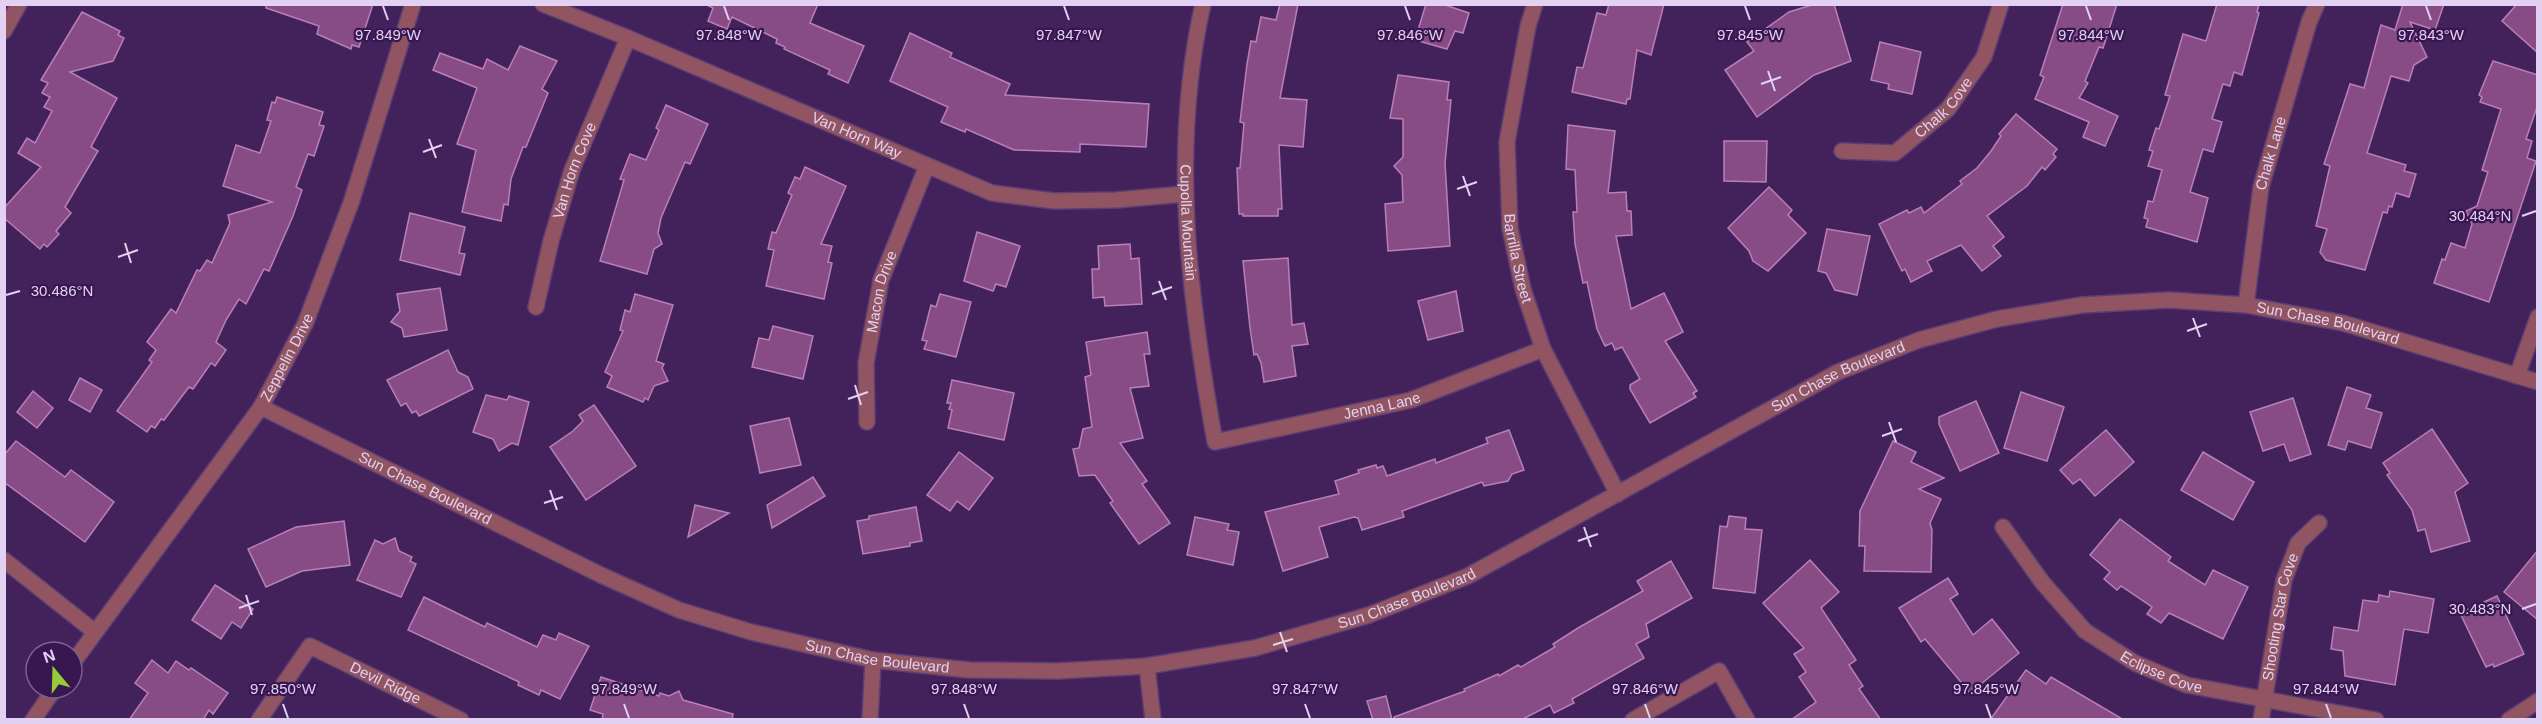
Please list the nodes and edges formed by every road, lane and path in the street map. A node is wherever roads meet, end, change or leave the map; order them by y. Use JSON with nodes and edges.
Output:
{"nodes":[{"id":1,"x":19,"y":4,"type":"edge"},
{"id":2,"x":413,"y":4,"type":"edge"},
{"id":3,"x":543,"y":4,"type":"edge"},
{"id":4,"x":1203,"y":4,"type":"edge"},
{"id":5,"x":1535,"y":4,"type":"edge"},
{"id":6,"x":2001,"y":4,"type":"edge"},
{"id":7,"x":2317,"y":4,"type":"edge"},
{"id":8,"x":4,"y":31,"type":"edge"},
{"id":9,"x":628,"y":38,"type":"junction"},
{"id":10,"x":1842,"y":152,"type":"dead end"},
{"id":11,"x":926,"y":168,"type":"junction"},
{"id":12,"x":1185,"y":194,"type":"junction"},
{"id":13,"x":2246,"y":305,"type":"junction"},
{"id":14,"x":536,"y":308,"type":"dead end"},
{"id":15,"x":2538,"y":316,"type":"edge"},
{"id":16,"x":1543,"y":349,"type":"junction"},
{"id":17,"x":2517,"y":376,"type":"junction"},
{"id":18,"x":2538,"y":382,"type":"edge"},
{"id":19,"x":261,"y":407,"type":"junction"},
{"id":20,"x":867,"y":422,"type":"dead end"},
{"id":21,"x":1215,"y":442,"type":"joint"},
{"id":22,"x":1618,"y":494,"type":"junction"},
{"id":23,"x":2319,"y":523,"type":"dead end"},
{"id":24,"x":2003,"y":527,"type":"dead end"},
{"id":25,"x":4,"y":560,"type":"edge"},
{"id":26,"x":95,"y":632,"type":"junction"},
{"id":27,"x":84,"y":647,"type":"edge"},
{"id":28,"x":873,"y":660,"type":"junction"},
{"id":29,"x":1147,"y":666,"type":"junction"},
{"id":30,"x":47,"y":700,"type":"edge"},
{"id":31,"x":2264,"y":700,"type":"junction"},
{"id":32,"x":2538,"y":701,"type":"edge"},
{"id":33,"x":33,"y":720,"type":"edge"},
{"id":34,"x":259,"y":720,"type":"edge"},
{"id":35,"x":462,"y":720,"type":"edge"},
{"id":36,"x":870,"y":720,"type":"edge"},
{"id":37,"x":1153,"y":720,"type":"edge"},
{"id":38,"x":1633,"y":720,"type":"edge"},
{"id":39,"x":1746,"y":720,"type":"edge"},
{"id":40,"x":2261,"y":720,"type":"edge"},
{"id":41,"x":2376,"y":720,"type":"edge"},
{"id":42,"x":2509,"y":720,"type":"edge"}],
"edges":[{"from":1,"to":8,"type":"street"},
{"from":2,"to":19,"type":"street","name":"Zeppelin Drive"},
{"from":3,"to":9,"type":"street","name":"Van Horn Way"},
{"from":4,"to":12,"type":"street","name":"Cupolla Mountain"},
{"from":5,"to":16,"type":"street","name":"Barrilla Street"},
{"from":6,"to":10,"type":"street","name":"Chalk Cove"},
{"from":7,"to":13,"type":"street","name":"Chalk Lane"},
{"from":9,"to":11,"type":"street","name":"Van Horn Way"},
{"from":9,"to":14,"type":"street","name":"Van Horn Cove"},
{"from":11,"to":12,"type":"street","name":"Van Horn Way"},
{"from":11,"to":20,"type":"street","name":"Macon Drive"},
{"from":12,"to":21,"type":"street","name":"Cupolla Mountain"},
{"from":13,"to":17,"type":"street","name":"Sun Chase Boulevard"},
{"from":13,"to":22,"type":"street","name":"Sun Chase Boulevard"},
{"from":15,"to":17,"type":"street"},
{"from":16,"to":21,"type":"street","name":"Jenna Lane"},
{"from":16,"to":22,"type":"street","name":"Barrilla Street"},
{"from":17,"to":18,"type":"street","name":"Sun Chase Boulevard"},
{"from":19,"to":26,"type":"street","name":"Zeppelin Drive"},
{"from":19,"to":28,"type":"street","name":"Sun Chase Boulevard"},
{"from":22,"to":29,"type":"street","name":"Sun Chase Boulevard"},
{"from":23,"to":31,"type":"street","name":"Shooting Star Cove"},
{"from":24,"to":31,"type":"street","name":"Eclipse Cove"},
{"from":25,"to":26,"type":"street"},
{"from":26,"to":27,"type":"street","name":"Zeppelin Drive"},
{"from":28,"to":29,"type":"street","name":"Sun Chase Boulevard"},
{"from":28,"to":36,"type":"street"},
{"from":29,"to":37,"type":"street"},
{"from":30,"to":33,"type":"street"},
{"from":31,"to":40,"type":"street","name":"Shooting Star Cove"},
{"from":31,"to":41,"type":"street","name":"Eclipse Cove"},
{"from":32,"to":42,"type":"street"},
{"from":34,"to":35,"type":"street","name":"Devil Ridge"},
{"from":38,"to":39,"type":"street"}]}
